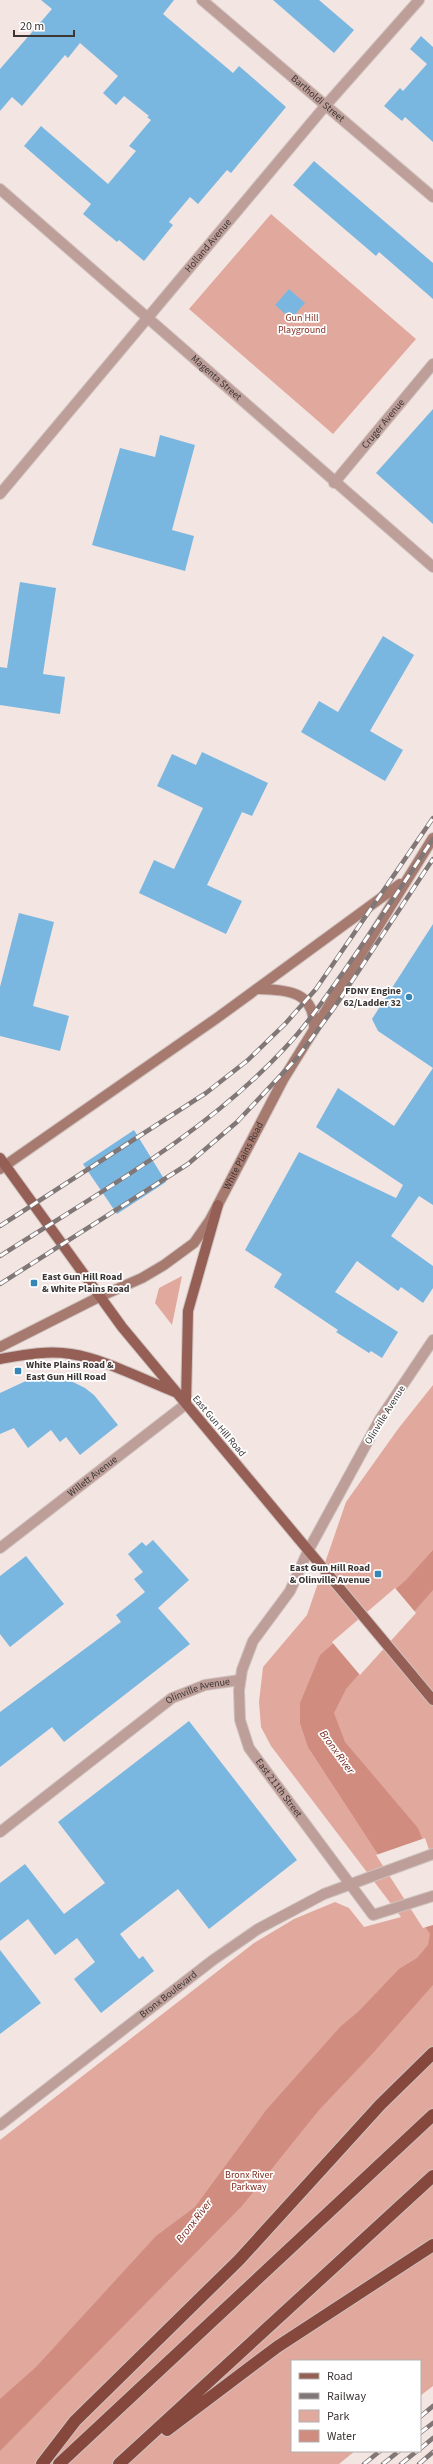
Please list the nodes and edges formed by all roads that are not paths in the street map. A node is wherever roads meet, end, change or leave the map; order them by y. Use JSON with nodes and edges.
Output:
{"nodes":[{"id":1,"x":202,"y":0,"type":"edge"},
{"id":2,"x":419,"y":0,"type":"edge"},
{"id":3,"x":326,"y":105,"type":"junction"},
{"id":4,"x":0,"y":189,"type":"edge"},
{"id":5,"x":433,"y":197,"type":"edge"},
{"id":6,"x":148,"y":319,"type":"junction"},
{"id":7,"x":433,"y":364,"type":"edge"},
{"id":8,"x":334,"y":482,"type":"junction"},
{"id":9,"x":0,"y":494,"type":"edge"},
{"id":10,"x":433,"y":567,"type":"edge"},
{"id":11,"x":433,"y":838,"type":"edge"},
{"id":12,"x":405,"y":880,"type":"junction"},
{"id":13,"x":258,"y":989,"type":"junction"},
{"id":14,"x":314,"y":1030,"type":"junction"},
{"id":15,"x":2,"y":1164,"type":"edge"},
{"id":16,"x":218,"y":1205,"type":"junction"},
{"id":17,"x":99,"y":1297,"type":"junction"},
{"id":18,"x":433,"y":1340,"type":"edge"},
{"id":19,"x":0,"y":1347,"type":"edge"},
{"id":20,"x":433,"y":1353,"type":"edge"},
{"id":21,"x":423,"y":1356,"type":"junction"},
{"id":22,"x":0,"y":1359,"type":"edge"},
{"id":23,"x":176,"y":1393,"type":"junction"},
{"id":24,"x":186,"y":1404,"type":"junction"},
{"id":25,"x":0,"y":1548,"type":"edge"},
{"id":26,"x":308,"y":1551,"type":"junction"},
{"id":27,"x":240,"y":1680,"type":"junction"},
{"id":28,"x":433,"y":1700,"type":"edge"},
{"id":29,"x":0,"y":1832,"type":"edge"},
{"id":30,"x":433,"y":1854,"type":"edge"},
{"id":31,"x":350,"y":1884,"type":"junction"},
{"id":32,"x":433,"y":1896,"type":"edge"},
{"id":33,"x":433,"y":2053,"type":"edge"},
{"id":34,"x":433,"y":2115,"type":"edge"},
{"id":35,"x":0,"y":2125,"type":"edge"},
{"id":36,"x":433,"y":2176,"type":"edge"},
{"id":37,"x":433,"y":2245,"type":"edge"},
{"id":38,"x":42,"y":2464,"type":"edge"},
{"id":39,"x":59,"y":2464,"type":"edge"},
{"id":40,"x":120,"y":2464,"type":"edge"}],
"edges":[{"from":1,"to":3,"type":"street","name":"Bartholdi Street"},
{"from":2,"to":3,"type":"street","name":"Holland Avenue"},
{"from":3,"to":5,"type":"street","name":"Bartholdi Street"},
{"from":3,"to":6,"type":"street","name":"Holland Avenue"},
{"from":4,"to":6,"type":"street","name":"Magenta Street"},
{"from":6,"to":8,"type":"street","name":"Magenta Street"},
{"from":6,"to":9,"type":"street","name":"Holland Avenue"},
{"from":7,"to":8,"type":"street","name":"Cruger Avenue"},
{"from":8,"to":10,"type":"street","name":"Magenta Street"},
{"from":11,"to":12,"type":"main road","name":"White Plains Road"},
{"from":12,"to":13,"type":"main road","name":"White Plains Road"},
{"from":12,"to":14,"type":"main road","name":"White Plains Road"},
{"from":13,"to":14,"type":"main road"},
{"from":13,"to":15,"type":"main road","name":"White Plains Road"},
{"from":14,"to":16,"type":"main road","name":"White Plains Road"},
{"from":15,"to":17,"type":"main road","name":"East Gun Hill Road"},
{"from":16,"to":17,"type":"main road","name":"White Plains Road"},
{"from":16,"to":24,"type":"main road"},
{"from":17,"to":19,"type":"main road","name":"White Plains Road"},
{"from":17,"to":23,"type":"main road","name":"East Gun Hill Road"},
{"from":18,"to":21,"type":"street","name":"Olinville Avenue"},
{"from":20,"to":21,"type":"street"},
{"from":21,"to":26,"type":"street","name":"Olinville Avenue"},
{"from":22,"to":23,"type":"main road"},
{"from":23,"to":24,"type":"main road","name":"East Gun Hill Road"},
{"from":24,"to":25,"type":"street","name":"Willett Avenue"},
{"from":24,"to":26,"type":"main road","name":"East Gun Hill Road"},
{"from":26,"to":27,"type":"street","name":"Olinville Avenue"},
{"from":26,"to":28,"type":"main road","name":"East Gun Hill Road"},
{"from":27,"to":29,"type":"street","name":"Olinville Avenue"},
{"from":27,"to":31,"type":"street","name":"East 211th Street"},
{"from":30,"to":31,"type":"street","name":"Bronx Boulevard"},
{"from":31,"to":32,"type":"street"},
{"from":31,"to":35,"type":"street","name":"Bronx Boulevard"},
{"from":33,"to":38,"type":"highway"},
{"from":34,"to":39,"type":"highway"},
{"from":36,"to":40,"type":"highway"},
{"from":37,"to":40,"type":"highway"}]}
